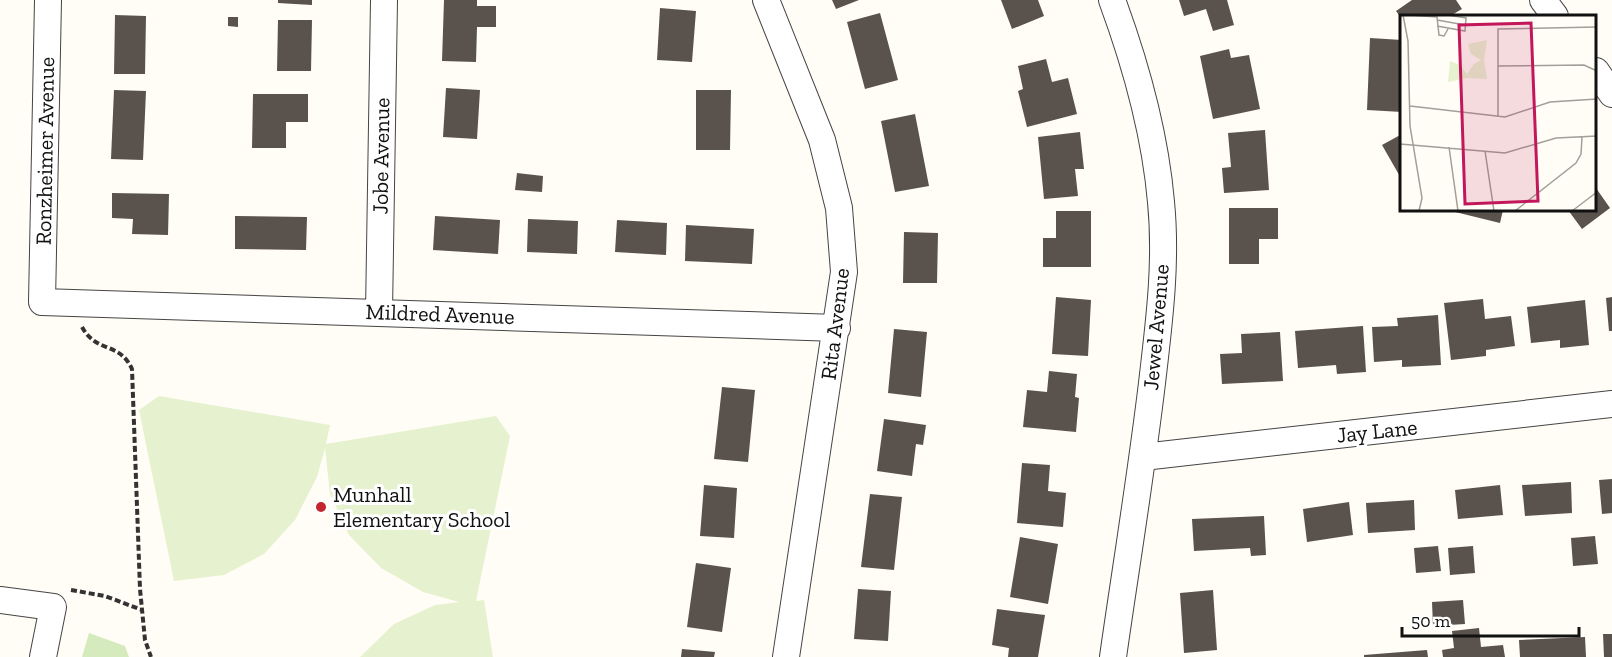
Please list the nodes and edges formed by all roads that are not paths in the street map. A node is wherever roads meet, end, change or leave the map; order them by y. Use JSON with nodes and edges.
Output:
{"nodes":[{"id":1,"x":48,"y":0,"type":"edge"},
{"id":2,"x":384,"y":0,"type":"edge"},
{"id":3,"x":766,"y":0,"type":"edge"},
{"id":4,"x":1112,"y":0,"type":"edge"},
{"id":5,"x":1543,"y":0,"type":"edge"},
{"id":6,"x":1554,"y":15,"type":"edge"},
{"id":7,"x":1597,"y":72,"type":"edge"},
{"id":8,"x":1612,"y":94,"type":"edge"},
{"id":9,"x":42,"y":302,"type":"joint"},
{"id":10,"x":379,"y":312,"type":"junction"},
{"id":11,"x":837,"y":328,"type":"junction"},
{"id":12,"x":1612,"y":404,"type":"edge"},
{"id":13,"x":1143,"y":457,"type":"junction"},
{"id":14,"x":0,"y":600,"type":"edge"},
{"id":15,"x":43,"y":657,"type":"edge"},
{"id":16,"x":786,"y":657,"type":"edge"},
{"id":17,"x":1113,"y":657,"type":"edge"}],
"edges":[{"from":1,"to":9,"type":"street","name":"Ronzheimer Avenue"},
{"from":2,"to":10,"type":"street","name":"Jobe Avenue"},
{"from":3,"to":11,"type":"street","name":"Rita Avenue"},
{"from":4,"to":13,"type":"street","name":"Jewel Avenue"},
{"from":5,"to":6,"type":"street"},
{"from":7,"to":8,"type":"street"},
{"from":9,"to":10,"type":"street","name":"Mildred Avenue"},
{"from":10,"to":11,"type":"street","name":"Mildred Avenue"},
{"from":11,"to":16,"type":"street","name":"Rita Avenue"},
{"from":12,"to":13,"type":"street","name":"Jay Lane"},
{"from":13,"to":17,"type":"street","name":"Jewel Avenue"},
{"from":14,"to":15,"type":"street"}]}
